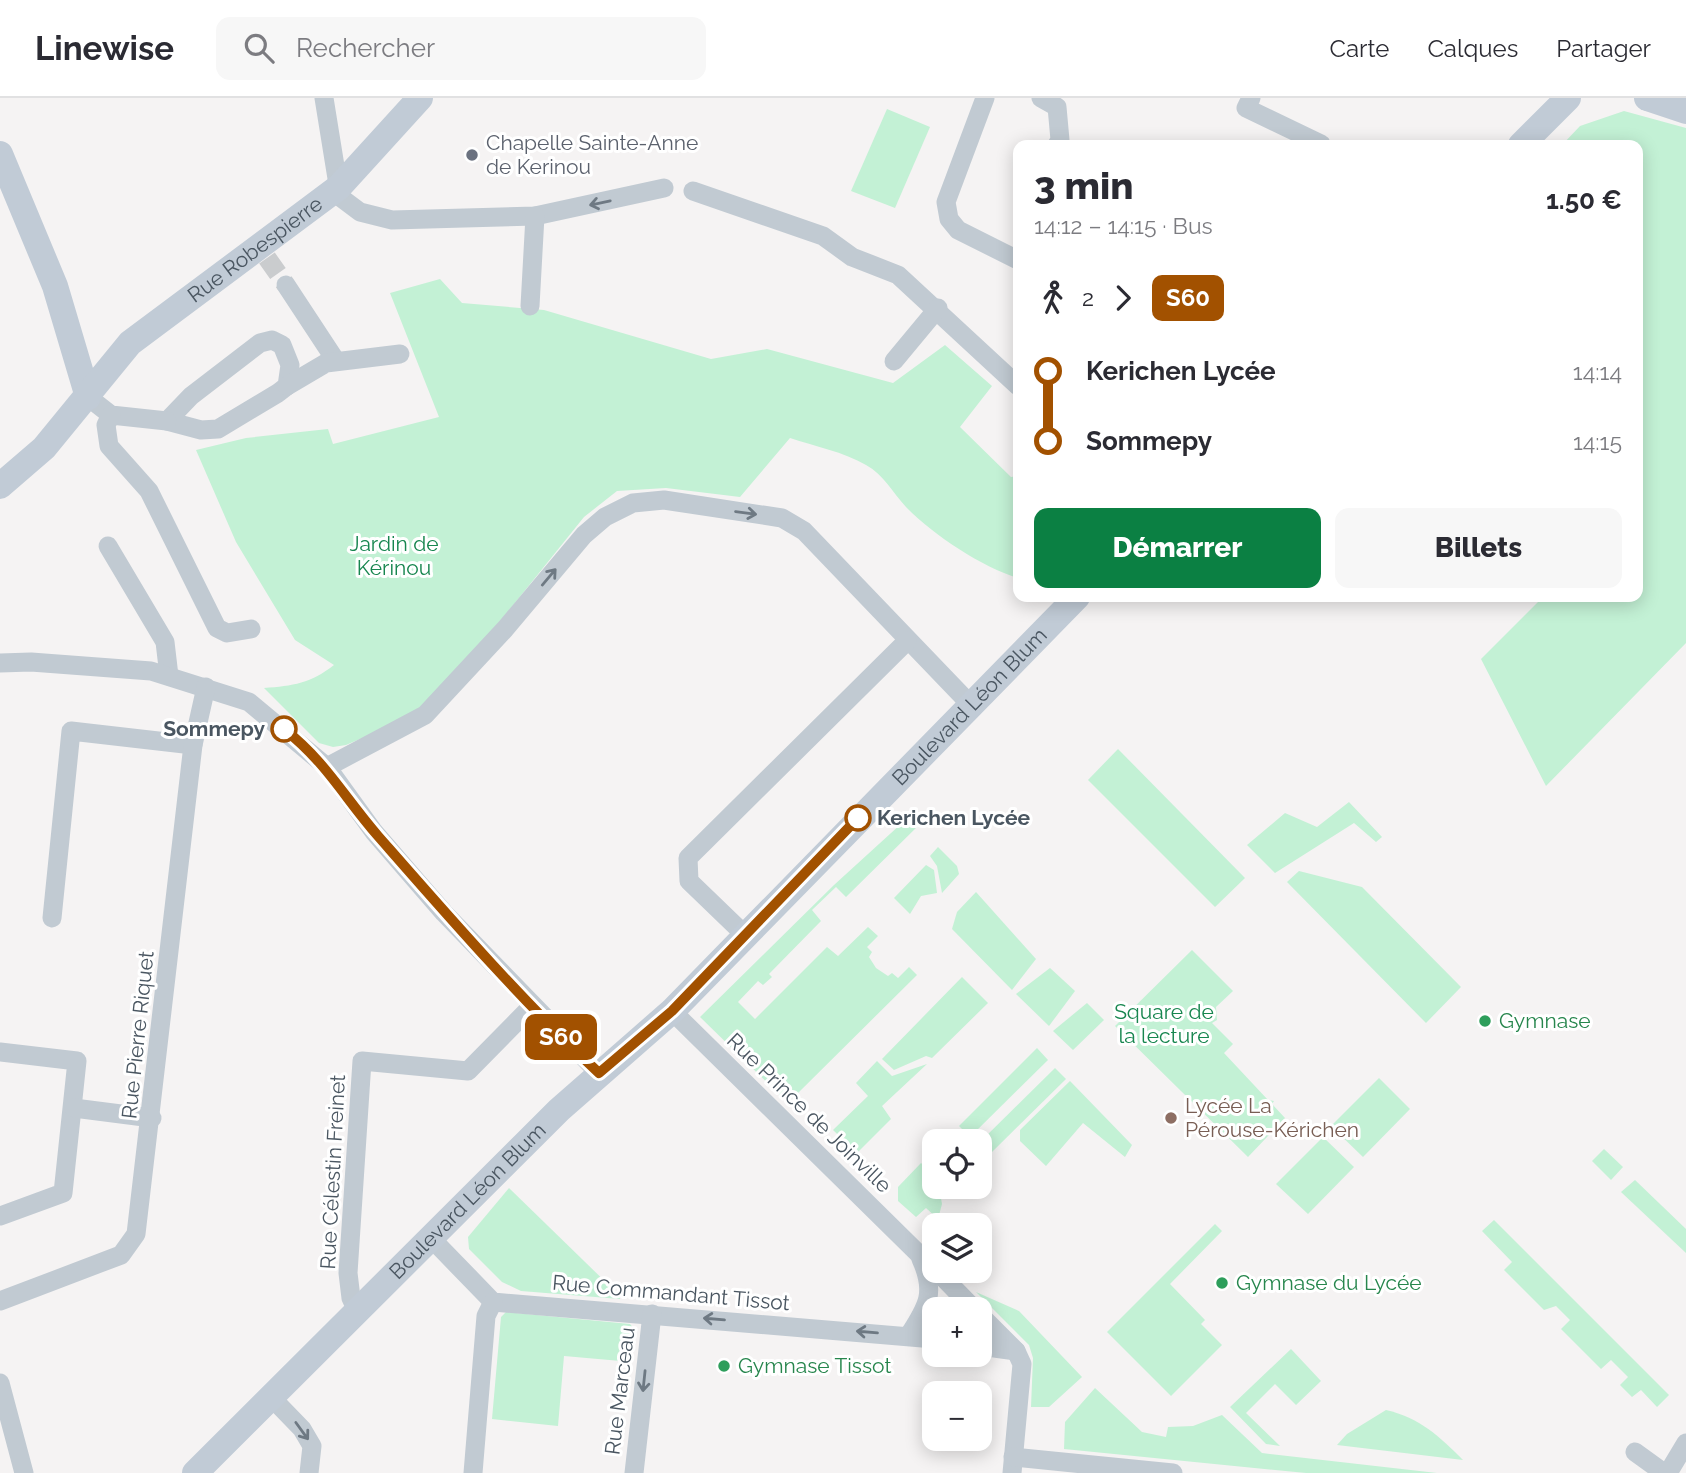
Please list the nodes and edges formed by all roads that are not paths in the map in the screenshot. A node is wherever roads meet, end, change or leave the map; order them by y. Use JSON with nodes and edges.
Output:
{"nodes":[{"id":1,"x":324,"y":98,"type":"edge"},
{"id":2,"x":420,"y":98,"type":"edge"},
{"id":3,"x":985,"y":98,"type":"edge"},
{"id":4,"x":1041,"y":98,"type":"edge"},
{"id":5,"x":1251,"y":98,"type":"edge"},
{"id":6,"x":1568,"y":98,"type":"edge"},
{"id":7,"x":1647,"y":98,"type":"edge"},
{"id":8,"x":1686,"y":111,"type":"edge"},
{"id":9,"x":1060,"y":140,"type":"edge"},
{"id":10,"x":1313,"y":140,"type":"edge"},
{"id":11,"x":1526,"y":140,"type":"edge"},
{"id":12,"x":0,"y":154,"type":"edge"},
{"id":13,"x":339,"y":187,"type":"junction"},
{"id":14,"x":664,"y":188,"type":"dead end"},
{"id":15,"x":693,"y":191,"type":"dead end"},
{"id":16,"x":535,"y":216,"type":"junction"},
{"id":17,"x":1013,"y":258,"type":"edge"},
{"id":18,"x":286,"y":285,"type":"tunnel mouth"},
{"id":19,"x":530,"y":306,"type":"dead end"},
{"id":20,"x":938,"y":308,"type":"junction"},
{"id":21,"x":400,"y":354,"type":"dead end"},
{"id":22,"x":336,"y":361,"type":"junction"},
{"id":23,"x":894,"y":361,"type":"dead end"},
{"id":24,"x":1013,"y":381,"type":"edge"},
{"id":25,"x":287,"y":386,"type":"junction"},
{"id":26,"x":88,"y":397,"type":"junction"},
{"id":27,"x":111,"y":415,"type":"junction"},
{"id":28,"x":167,"y":421,"type":"junction"},
{"id":29,"x":0,"y":486,"type":"edge"},
{"id":30,"x":108,"y":546,"type":"dead end"},
{"id":31,"x":1072,"y":602,"type":"edge"},
{"id":32,"x":251,"y":629,"type":"dead end"},
{"id":33,"x":907,"y":641,"type":"junction"},
{"id":34,"x":0,"y":663,"type":"edge"},
{"id":35,"x":169,"y":676,"type":"junction"},
{"id":36,"x":206,"y":687,"type":"junction"},
{"id":37,"x":970,"y":704,"type":"junction"},
{"id":38,"x":193,"y":745,"type":"junction"},
{"id":39,"x":327,"y":767,"type":"junction"},
{"id":40,"x":51,"y":918,"type":"dead end"},
{"id":41,"x":746,"y":935,"type":"junction"},
{"id":42,"x":532,"y":1006,"type":"junction"},
{"id":43,"x":672,"y":1011,"type":"junction"},
{"id":44,"x":0,"y":1052,"type":"edge"},
{"id":45,"x":599,"y":1073,"type":"junction"},
{"id":46,"x":74,"y":1108,"type":"junction"},
{"id":47,"x":152,"y":1118,"type":"junction"},
{"id":48,"x":0,"y":1216,"type":"edge"},
{"id":49,"x":431,"y":1238,"type":"junction"},
{"id":50,"x":916,"y":1249,"type":"junction"},
{"id":51,"x":922,"y":1256,"type":"edge"},
{"id":52,"x":948,"y":1283,"type":"edge"},
{"id":53,"x":962,"y":1297,"type":"edge"},
{"id":54,"x":0,"y":1301,"type":"edge"},
{"id":55,"x":493,"y":1302,"type":"junction"},
{"id":56,"x":358,"y":1313,"type":"junction"},
{"id":57,"x":652,"y":1314,"type":"junction"},
{"id":58,"x":992,"y":1327,"type":"edge"},
{"id":59,"x":909,"y":1335,"type":"junction"},
{"id":60,"x":922,"y":1337,"type":"edge"},
{"id":61,"x":992,"y":1348,"type":"edge"},
{"id":62,"x":1016,"y":1352,"type":"junction"},
{"id":63,"x":0,"y":1383,"type":"edge"},
{"id":64,"x":272,"y":1398,"type":"junction"},
{"id":65,"x":1686,"y":1443,"type":"edge"},
{"id":66,"x":1635,"y":1452,"type":"dead end"},
{"id":67,"x":1013,"y":1465,"type":"edge"},
{"id":68,"x":24,"y":1473,"type":"edge"},
{"id":69,"x":195,"y":1473,"type":"edge"},
{"id":70,"x":309,"y":1473,"type":"edge"},
{"id":71,"x":473,"y":1473,"type":"edge"},
{"id":72,"x":634,"y":1473,"type":"edge"},
{"id":73,"x":1172,"y":1473,"type":"edge"},
{"id":74,"x":1666,"y":1473,"type":"edge"}],
"edges":[{"from":1,"to":13,"type":"street"},
{"from":2,"to":13,"type":"main road","name":"Rue Robespierre"},
{"from":3,"to":17,"type":"street"},
{"from":4,"to":9,"type":"street"},
{"from":5,"to":10,"type":"street"},
{"from":6,"to":11,"type":"main road"},
{"from":7,"to":8,"type":"main road"},
{"from":12,"to":26,"type":"main road"},
{"from":13,"to":16,"type":"street"},
{"from":13,"to":26,"type":"main road","name":"Rue Robespierre"},
{"from":14,"to":16,"type":"street","one_way":true},
{"from":15,"to":20,"type":"street"},
{"from":16,"to":19,"type":"street"},
{"from":18,"to":22,"type":"street"},
{"from":20,"to":23,"type":"street"},
{"from":20,"to":24,"type":"street"},
{"from":21,"to":22,"type":"street"},
{"from":22,"to":25,"type":"street"},
{"from":25,"to":28,"type":"street"},
{"from":25,"to":28,"type":"street"},
{"from":26,"to":27,"type":"street"},
{"from":26,"to":29,"type":"main road","name":"Rue Robespierre"},
{"from":27,"to":28,"type":"street"},
{"from":27,"to":32,"type":"street"},
{"from":30,"to":35,"type":"street"},
{"from":31,"to":37,"type":"main road","name":"Boulevard Léon Blum"},
{"from":33,"to":37,"type":"street"},
{"from":39,"to":33,"type":"street","one_way":true},
{"from":33,"to":41,"type":"street"},
{"from":34,"to":35,"type":"street"},
{"from":35,"to":36,"type":"street"},
{"from":36,"to":38,"type":"street","name":"Rue Pierre Riquet"},
{"from":36,"to":39,"type":"street"},
{"from":37,"to":41,"type":"main road","name":"Boulevard Léon Blum"},
{"from":38,"to":40,"type":"street"},
{"from":38,"to":47,"type":"street","name":"Rue Pierre Riquet"},
{"from":39,"to":42,"type":"street"},
{"from":41,"to":43,"type":"main road","name":"Boulevard Léon Blum"},
{"from":42,"to":45,"type":"street"},
{"from":42,"to":56,"type":"street","name":"Rue Célestin Freinet"},
{"from":43,"to":45,"type":"main road","name":"Boulevard Léon Blum"},
{"from":43,"to":50,"type":"street","name":"Rue Prince de Joinville"},
{"from":44,"to":46,"type":"street"},
{"from":45,"to":49,"type":"main road","name":"Boulevard Léon Blum"},
{"from":46,"to":47,"type":"street"},
{"from":46,"to":48,"type":"street"},
{"from":47,"to":54,"type":"street","name":"Rue Pierre Riquet"},
{"from":49,"to":55,"type":"street"},
{"from":49,"to":56,"type":"main road","name":"Boulevard Léon Blum"},
{"from":50,"to":51,"type":"street","name":"Rue Prince de Joinville"},
{"from":50,"to":59,"type":"street","name":"Rue Prince de Joinville"},
{"from":52,"to":53,"type":"street","name":"Rue Prince de Joinville"},
{"from":55,"to":57,"type":"street","name":"Rue Commandant Tissot"},
{"from":55,"to":71,"type":"street"},
{"from":56,"to":64,"type":"main road","name":"Boulevard Léon Blum"},
{"from":59,"to":57,"type":"street","name":"Rue Commandant Tissot","one_way":true},
{"from":57,"to":72,"type":"street","name":"Rue Marceau","one_way":true},
{"from":58,"to":62,"type":"street"},
{"from":59,"to":60,"type":"street","name":"Rue Commandant Tissot"},
{"from":61,"to":62,"type":"street"},
{"from":62,"to":67,"type":"street"},
{"from":63,"to":68,"type":"street"},
{"from":64,"to":69,"type":"main road","name":"Boulevard Léon Blum"},
{"from":64,"to":70,"type":"street","one_way":true},
{"from":65,"to":74,"type":"street"},
{"from":66,"to":74,"type":"street"},
{"from":67,"to":73,"type":"street"}]}
